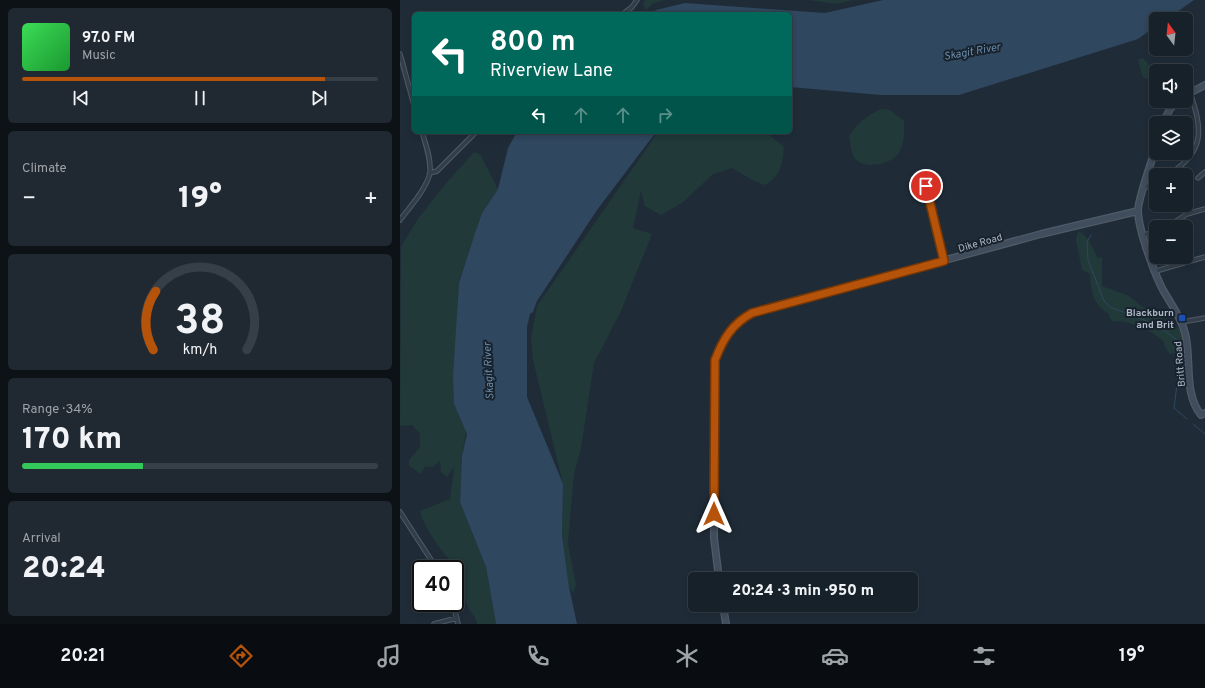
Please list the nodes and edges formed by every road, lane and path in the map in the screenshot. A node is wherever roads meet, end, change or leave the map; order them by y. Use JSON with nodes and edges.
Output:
{"nodes":[{"id":1,"x":637,"y":0,"type":"edge"},
{"id":2,"x":625,"y":12,"type":"edge"},
{"id":3,"x":400,"y":54,"type":"edge"},
{"id":4,"x":1205,"y":85,"type":"edge"},
{"id":5,"x":1193,"y":90,"type":"edge"},
{"id":6,"x":412,"y":98,"type":"edge"},
{"id":7,"x":1193,"y":103,"type":"edge"},
{"id":8,"x":423,"y":134,"type":"edge"},
{"id":9,"x":474,"y":134,"type":"edge"},
{"id":10,"x":1152,"y":160,"type":"edge"},
{"id":11,"x":1180,"y":168,"type":"edge"},
{"id":12,"x":1205,"y":172,"type":"edge"},
{"id":13,"x":430,"y":173,"type":"junction"},
{"id":14,"x":1198,"y":178,"type":"dead end"},
{"id":15,"x":926,"y":186,"type":"dead end"},
{"id":16,"x":1149,"y":186,"type":"edge"},
{"id":17,"x":1144,"y":188,"type":"junction"},
{"id":18,"x":1205,"y":209,"type":"edge"},
{"id":19,"x":1138,"y":211,"type":"junction"},
{"id":20,"x":400,"y":220,"type":"edge"},
{"id":21,"x":1178,"y":220,"type":"edge"},
{"id":22,"x":1149,"y":233,"type":"edge"},
{"id":23,"x":1144,"y":235,"type":"junction"},
{"id":24,"x":1205,"y":257,"type":"edge"},
{"id":25,"x":944,"y":261,"type":"junction"},
{"id":26,"x":1156,"y":271,"type":"junction"},
{"id":27,"x":1205,"y":318,"type":"edge"},
{"id":28,"x":1182,"y":322,"type":"junction"},
{"id":29,"x":1204,"y":416,"type":"edge"},
{"id":30,"x":400,"y":512,"type":"edge"},
{"id":31,"x":431,"y":560,"type":"edge"},
{"id":32,"x":718,"y":572,"type":"edge"},
{"id":33,"x":455,"y":612,"type":"edge"},
{"id":34,"x":724,"y":612,"type":"edge"},
{"id":35,"x":457,"y":618,"type":"junction"},
{"id":36,"x":434,"y":624,"type":"edge"},
{"id":37,"x":458,"y":624,"type":"edge"},
{"id":38,"x":726,"y":624,"type":"edge"}],
"edges":[{"from":1,"to":2,"type":"street"},
{"from":3,"to":6,"type":"street"},
{"from":4,"to":5,"type":"street"},
{"from":7,"to":11,"type":"street"},
{"from":8,"to":13,"type":"street"},
{"from":9,"to":13,"type":"street"},
{"from":10,"to":17,"type":"street","name":"Britt Road"},
{"from":12,"to":14,"type":"street"},
{"from":13,"to":20,"type":"street"},
{"from":15,"to":25,"type":"street"},
{"from":16,"to":17,"type":"street"},
{"from":17,"to":19,"type":"street","name":"Britt Road"},
{"from":18,"to":21,"type":"street"},
{"from":19,"to":23,"type":"street","name":"Britt Road"},
{"from":19,"to":25,"type":"street","name":"Dike Road"},
{"from":22,"to":23,"type":"street"},
{"from":23,"to":26,"type":"street","name":"Britt Road"},
{"from":24,"to":26,"type":"street"},
{"from":25,"to":32,"type":"street","name":"Dike Road"},
{"from":26,"to":28,"type":"street","name":"Britt Road"},
{"from":27,"to":28,"type":"street"},
{"from":28,"to":29,"type":"street","name":"Britt Road"},
{"from":30,"to":31,"type":"street"},
{"from":33,"to":35,"type":"street"},
{"from":34,"to":38,"type":"street"},
{"from":35,"to":36,"type":"street"},
{"from":35,"to":37,"type":"street"}]}
